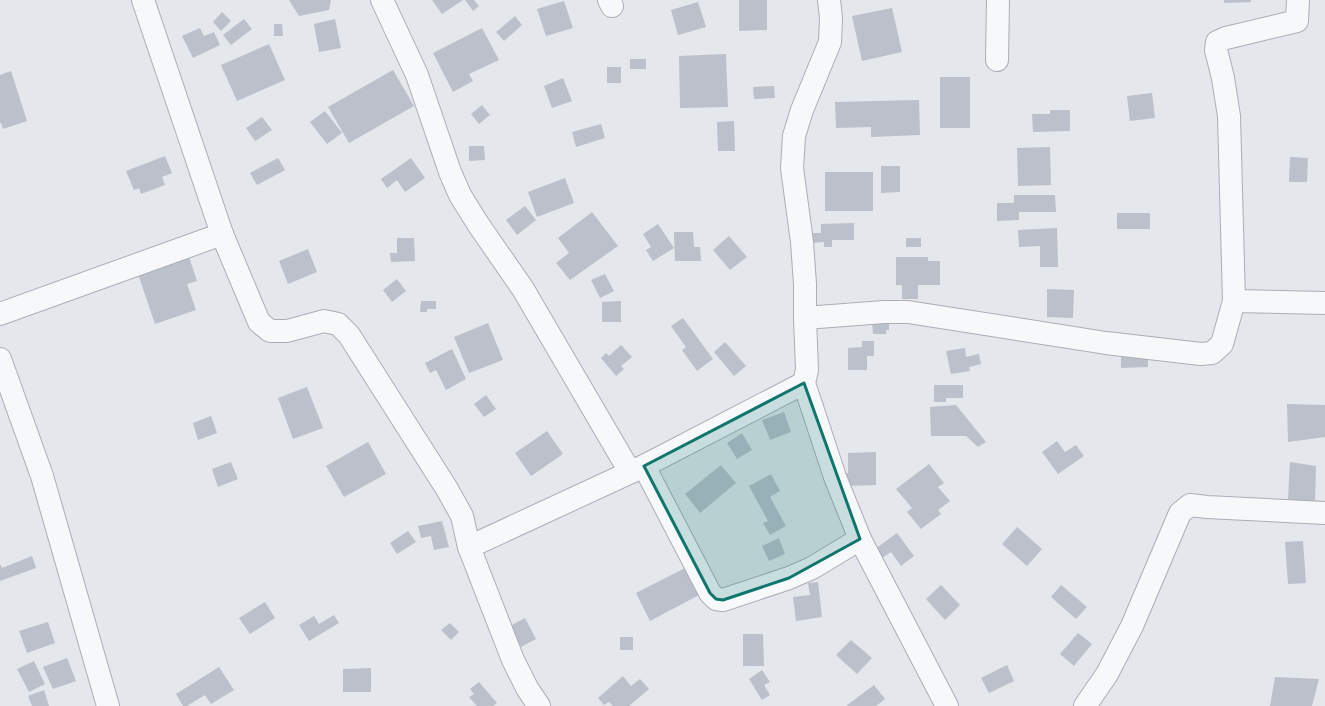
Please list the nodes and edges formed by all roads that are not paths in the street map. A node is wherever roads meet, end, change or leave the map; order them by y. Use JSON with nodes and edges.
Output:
{"nodes":[{"id":1,"x":382,"y":0,"type":"edge"},
{"id":2,"x":829,"y":0,"type":"edge"},
{"id":3,"x":998,"y":0,"type":"edge"},
{"id":4,"x":1298,"y":0,"type":"edge"},
{"id":5,"x":148,"y":1,"type":"edge"},
{"id":6,"x":997,"y":60,"type":"dead end"},
{"id":7,"x":222,"y":234,"type":"junction"},
{"id":8,"x":1234,"y":301,"type":"junction"},
{"id":9,"x":1325,"y":304,"type":"edge"},
{"id":10,"x":0,"y":314,"type":"edge"},
{"id":11,"x":805,"y":318,"type":"junction"},
{"id":12,"x":0,"y":359,"type":"edge"},
{"id":13,"x":804,"y":383,"type":"junction"},
{"id":14,"x":637,"y":469,"type":"junction"},
{"id":15,"x":1325,"y":513,"type":"edge"},
{"id":16,"x":860,"y":540,"type":"junction"},
{"id":17,"x":469,"y":547,"type":"junction"},
{"id":18,"x":108,"y":706,"type":"edge"},
{"id":19,"x":539,"y":706,"type":"edge"},
{"id":20,"x":947,"y":706,"type":"edge"},
{"id":21,"x":1085,"y":706,"type":"edge"}],
"edges":[{"from":1,"to":14,"type":"street"},
{"from":2,"to":11,"type":"street"},
{"from":3,"to":6,"type":"street"},
{"from":4,"to":8,"type":"street"},
{"from":5,"to":7,"type":"street"},
{"from":7,"to":10,"type":"street"},
{"from":7,"to":17,"type":"street"},
{"from":8,"to":9,"type":"street"},
{"from":8,"to":11,"type":"street"},
{"from":11,"to":13,"type":"street"},
{"from":12,"to":18,"type":"street"},
{"from":13,"to":14,"type":"street"},
{"from":13,"to":16,"type":"street"},
{"from":14,"to":16,"type":"street"},
{"from":14,"to":17,"type":"street"},
{"from":15,"to":21,"type":"street"},
{"from":16,"to":20,"type":"street"},
{"from":17,"to":19,"type":"street"}]}
